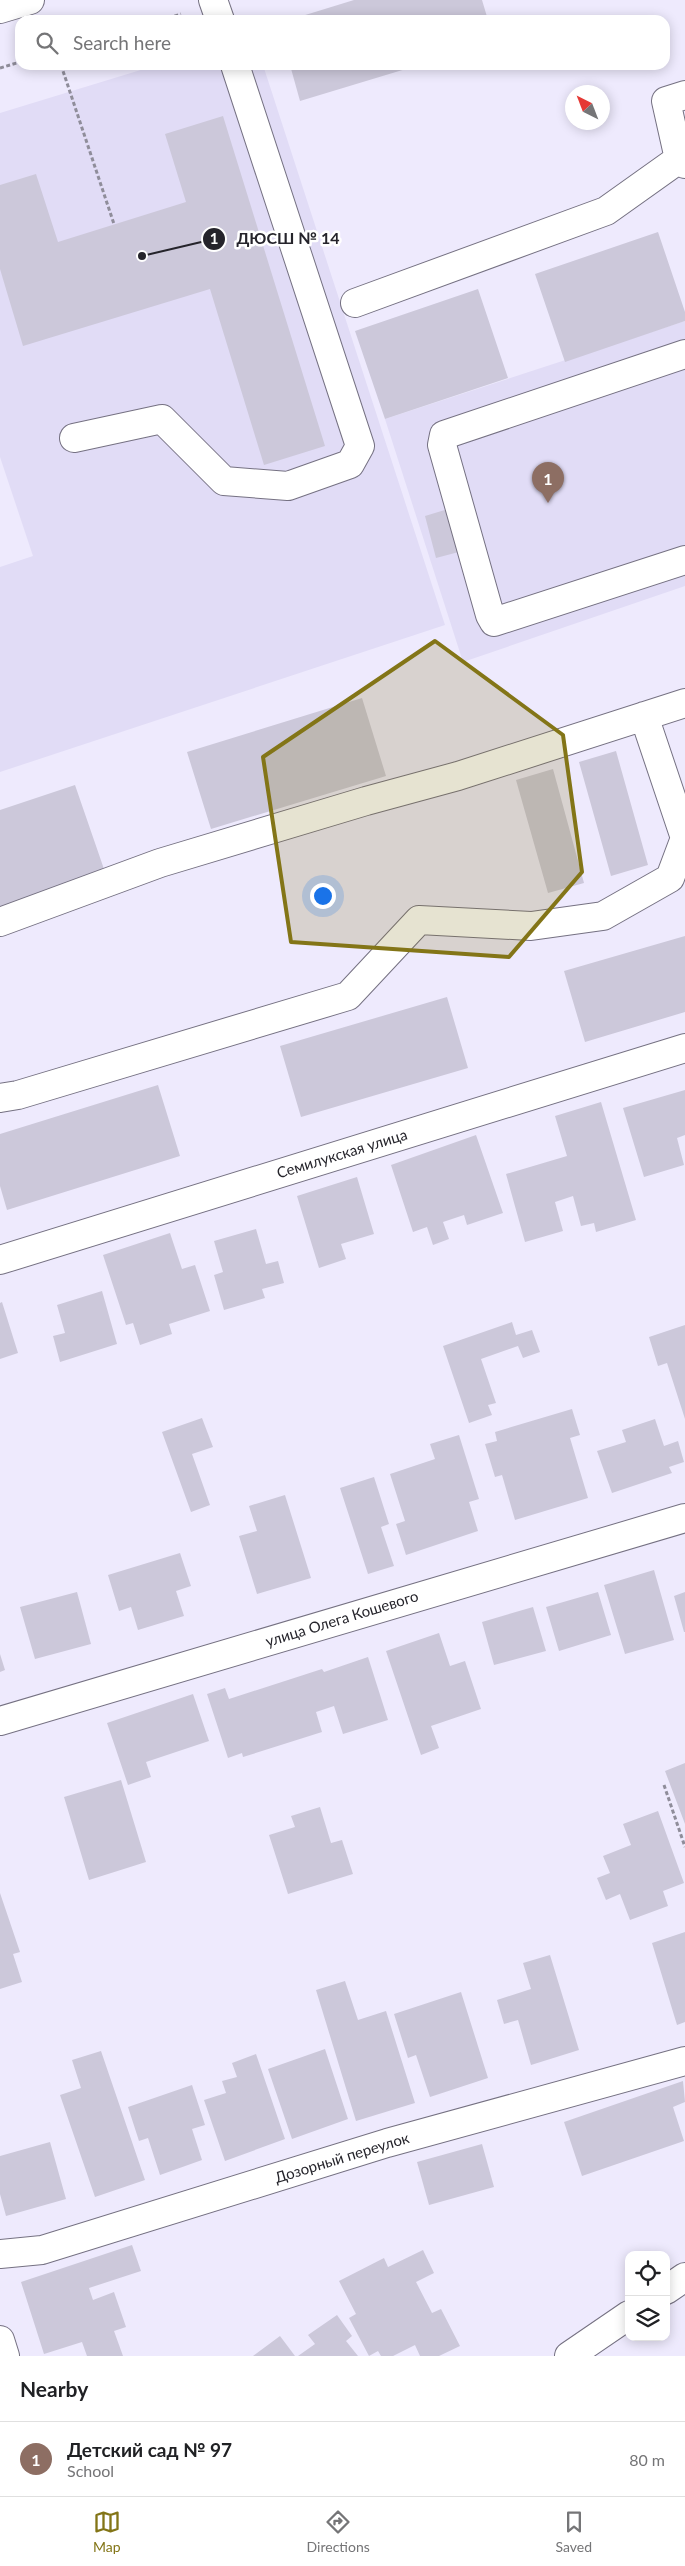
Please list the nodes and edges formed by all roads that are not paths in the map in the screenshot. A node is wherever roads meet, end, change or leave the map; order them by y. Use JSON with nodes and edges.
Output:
{"nodes":[{"id":1,"x":30,"y":0,"type":"edge"},
{"id":2,"x":213,"y":0,"type":"edge"},
{"id":3,"x":0,"y":9,"type":"edge"},
{"id":4,"x":218,"y":15,"type":"edge"},
{"id":5,"x":237,"y":70,"type":"edge"},
{"id":6,"x":685,"y":94,"type":"edge"},
{"id":7,"x":682,"y":162,"type":"edge"},
{"id":8,"x":355,"y":303,"type":"dead end"},
{"id":9,"x":685,"y":354,"type":"edge"},
{"id":10,"x":74,"y":438,"type":"dead end"},
{"id":11,"x":685,"y":560,"type":"edge"},
{"id":12,"x":685,"y":703,"type":"edge"},
{"id":13,"x":644,"y":716,"type":"junction"},
{"id":14,"x":0,"y":922,"type":"edge"},
{"id":15,"x":685,"y":1048,"type":"edge"},
{"id":16,"x":0,"y":1098,"type":"edge"},
{"id":17,"x":0,"y":1260,"type":"edge"},
{"id":18,"x":685,"y":1518,"type":"edge"},
{"id":19,"x":0,"y":1721,"type":"edge"},
{"id":20,"x":685,"y":2061,"type":"edge"},
{"id":21,"x":0,"y":2254,"type":"edge"},
{"id":22,"x":685,"y":2277,"type":"edge"},
{"id":23,"x":670,"y":2287,"type":"edge"},
{"id":24,"x":625,"y":2318,"type":"edge"},
{"id":25,"x":0,"y":2340,"type":"edge"},
{"id":26,"x":5,"y":2356,"type":"edge"},
{"id":27,"x":569,"y":2356,"type":"edge"}],
"edges":[{"from":1,"to":3,"type":"street"},
{"from":2,"to":4,"type":"street"},
{"from":5,"to":10,"type":"street"},
{"from":6,"to":7,"type":"street"},
{"from":7,"to":8,"type":"street"},
{"from":9,"to":11,"type":"street"},
{"from":12,"to":13,"type":"street"},
{"from":13,"to":14,"type":"street"},
{"from":13,"to":16,"type":"street"},
{"from":15,"to":17,"type":"street","name":"Семилукская улица"},
{"from":18,"to":19,"type":"street","name":"улица Олега Кошевого"},
{"from":20,"to":21,"type":"street","name":"Дозорный переулок"},
{"from":22,"to":23,"type":"street"},
{"from":24,"to":27,"type":"street"},
{"from":25,"to":26,"type":"street"}]}
